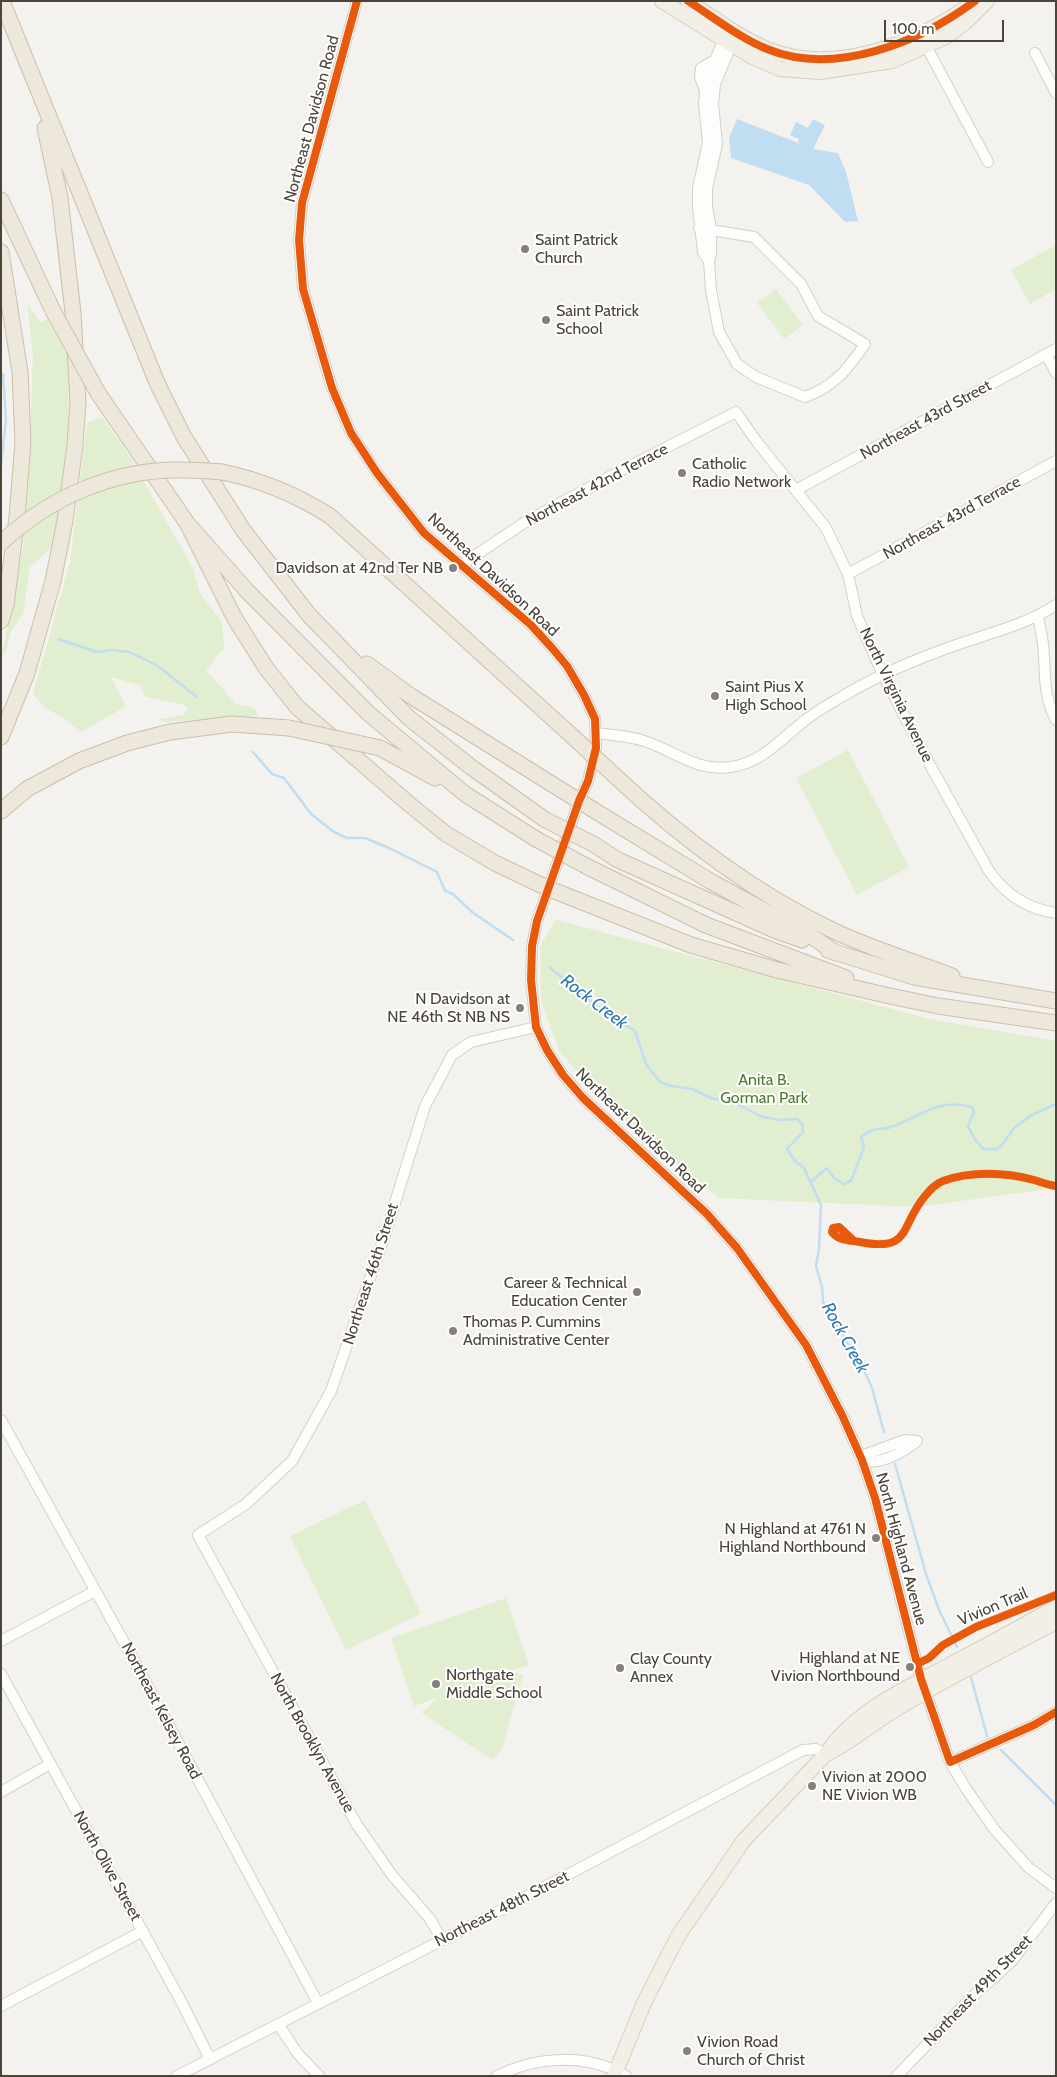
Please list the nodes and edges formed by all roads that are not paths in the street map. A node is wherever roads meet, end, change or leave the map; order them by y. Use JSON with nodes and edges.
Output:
{"nodes":[{"id":1,"x":357,"y":1,"type":"edge"},
{"id":2,"x":662,"y":1,"type":"edge"},
{"id":3,"x":688,"y":1,"type":"edge"},
{"id":4,"x":975,"y":1,"type":"edge"},
{"id":5,"x":988,"y":1,"type":"edge"},
{"id":6,"x":5,"y":7,"type":"edge"},
{"id":7,"x":731,"y":35,"type":"junction"},
{"id":8,"x":923,"y":40,"type":"junction"},
{"id":9,"x":1034,"y":53,"type":"dead end"},
{"id":10,"x":716,"y":64,"type":"junction"},
{"id":11,"x":35,"y":85,"type":"junction"},
{"id":12,"x":1055,"y":91,"type":"edge"},
{"id":13,"x":988,"y":162,"type":"dead end"},
{"id":14,"x":1,"y":200,"type":"edge"},
{"id":15,"x":700,"y":228,"type":"junction"},
{"id":16,"x":711,"y":230,"type":"junction"},
{"id":17,"x":1,"y":252,"type":"edge"},
{"id":18,"x":708,"y":261,"type":"junction"},
{"id":19,"x":1056,"y":349,"type":"edge"},
{"id":20,"x":1046,"y":354,"type":"junction"},
{"id":21,"x":1056,"y":373,"type":"edge"},
{"id":22,"x":736,"y":412,"type":"joint"},
{"id":23,"x":1056,"y":461,"type":"edge"},
{"id":24,"x":796,"y":490,"type":"junction"},
{"id":25,"x":187,"y":523,"type":"junction"},
{"id":26,"x":1,"y":543,"type":"edge"},
{"id":27,"x":462,"y":565,"type":"junction"},
{"id":28,"x":848,"y":574,"type":"junction"},
{"id":29,"x":1056,"y":605,"type":"edge"},
{"id":30,"x":309,"y":615,"type":"junction"},
{"id":31,"x":1038,"y":617,"type":"junction"},
{"id":32,"x":1,"y":621,"type":"edge"},
{"id":33,"x":883,"y":675,"type":"junction"},
{"id":34,"x":1056,"y":720,"type":"edge"},
{"id":35,"x":597,"y":733,"type":"junction"},
{"id":36,"x":1,"y":737,"type":"edge"},
{"id":37,"x":465,"y":794,"type":"junction"},
{"id":38,"x":578,"y":801,"type":"junction"},
{"id":39,"x":1,"y":811,"type":"edge"},
{"id":40,"x":548,"y":888,"type":"junction"},
{"id":41,"x":1056,"y":913,"type":"edge"},
{"id":42,"x":836,"y":953,"type":"junction"},
{"id":43,"x":986,"y":989,"type":"junction"},
{"id":44,"x":890,"y":996,"type":"junction"},
{"id":45,"x":1056,"y":1001,"type":"edge"},
{"id":46,"x":1056,"y":1023,"type":"edge"},
{"id":47,"x":536,"y":1027,"type":"junction"},
{"id":48,"x":758,"y":1275,"type":"joint"},
{"id":49,"x":1,"y":1420,"type":"edge"},
{"id":50,"x":198,"y":1535,"type":"joint"},
{"id":51,"x":95,"y":1590,"type":"junction"},
{"id":52,"x":1056,"y":1607,"type":"edge"},
{"id":53,"x":1056,"y":1622,"type":"edge"},
{"id":54,"x":1,"y":1640,"type":"edge"},
{"id":55,"x":1,"y":1674,"type":"edge"},
{"id":56,"x":923,"y":1685,"type":"junction"},
{"id":57,"x":1056,"y":1712,"type":"edge"},
{"id":58,"x":826,"y":1754,"type":"junction"},
{"id":59,"x":950,"y":1762,"type":"junction"},
{"id":60,"x":50,"y":1764,"type":"junction"},
{"id":61,"x":1,"y":1792,"type":"edge"},
{"id":62,"x":1056,"y":1888,"type":"edge"},
{"id":63,"x":1056,"y":1903,"type":"edge"},
{"id":64,"x":143,"y":1931,"type":"junction"},
{"id":65,"x":442,"y":1940,"type":"junction"},
{"id":66,"x":318,"y":2003,"type":"junction"},
{"id":67,"x":1,"y":2006,"type":"edge"},
{"id":68,"x":278,"y":2024,"type":"junction"},
{"id":69,"x":210,"y":2059,"type":"junction"},
{"id":70,"x":619,"y":2074,"type":"edge"},
{"id":71,"x":176,"y":2076,"type":"edge"},
{"id":72,"x":319,"y":2076,"type":"edge"},
{"id":73,"x":497,"y":2076,"type":"edge"},
{"id":74,"x":897,"y":2076,"type":"edge"}],
"edges":[{"from":1,"to":27,"type":"street","name":"Northeast Davidson Road"},
{"from":2,"to":7,"type":"main road"},
{"from":3,"to":7,"type":"main road"},
{"from":4,"to":8,"type":"main road"},
{"from":5,"to":8,"type":"main road"},
{"from":6,"to":11,"type":"highway"},
{"from":7,"to":8,"type":"main road"},
{"from":7,"to":10,"type":"street"},
{"from":8,"to":13,"type":"street"},
{"from":9,"to":12,"type":"street"},
{"from":10,"to":15,"type":"street"},
{"from":10,"to":16,"type":"street"},
{"from":11,"to":30,"type":"highway"},
{"from":11,"to":36,"type":"highway"},
{"from":14,"to":25,"type":"highway","bridge":true},
{"from":15,"to":16,"type":"street"},
{"from":15,"to":18,"type":"street"},
{"from":16,"to":18,"type":"street"},
{"from":16,"to":18,"type":"street"},
{"from":17,"to":32,"type":"highway"},
{"from":19,"to":20,"type":"street","name":"Northeast 43rd Street"},
{"from":20,"to":21,"type":"street"},
{"from":20,"to":24,"type":"street","name":"Northeast 43rd Street"},
{"from":22,"to":24,"type":"street","name":"North Virginia Avenue"},
{"from":22,"to":27,"type":"street","name":"Northeast 42nd Terrace"},
{"from":23,"to":28,"type":"street","name":"Northeast 43rd Terrace"},
{"from":24,"to":28,"type":"street","name":"North Virginia Avenue"},
{"from":25,"to":37,"type":"highway"},
{"from":25,"to":40,"type":"highway"},
{"from":26,"to":43,"type":"highway","bridge":true},
{"from":27,"to":35,"type":"street","name":"Northeast Davidson Road"},
{"from":28,"to":33,"type":"street","name":"North Virginia Avenue"},
{"from":29,"to":31,"type":"street"},
{"from":30,"to":38,"type":"highway"},
{"from":30,"to":42,"type":"highway","bridge":true},
{"from":31,"to":33,"type":"street"},
{"from":31,"to":34,"type":"street"},
{"from":33,"to":35,"type":"street"},
{"from":33,"to":41,"type":"street","name":"North Virginia Avenue"},
{"from":35,"to":38,"type":"street","name":"Northeast Davidson Road"},
{"from":37,"to":39,"type":"highway","bridge":true},
{"from":37,"to":44,"type":"highway","bridge":true},
{"from":38,"to":40,"type":"street","name":"Northeast Davidson Road"},
{"from":38,"to":42,"type":"highway"},
{"from":40,"to":44,"type":"highway"},
{"from":40,"to":47,"type":"street","name":"Northeast Davidson Road"},
{"from":42,"to":43,"type":"highway"},
{"from":43,"to":45,"type":"highway"},
{"from":44,"to":46,"type":"highway"},
{"from":47,"to":48,"type":"street","name":"Northeast Davidson Road"},
{"from":47,"to":50,"type":"street","name":"Northeast 46th Street"},
{"from":48,"to":56,"type":"street","name":"North Highland Avenue"},
{"from":49,"to":51,"type":"street","name":"Northeast Kelsey Road"},
{"from":50,"to":65,"type":"street","name":"North Brooklyn Avenue"},
{"from":51,"to":54,"type":"street"},
{"from":51,"to":66,"type":"street","name":"Northeast Kelsey Road"},
{"from":52,"to":56,"type":"main road"},
{"from":53,"to":56,"type":"main road"},
{"from":55,"to":60,"type":"street","name":"North Olive Street"},
{"from":56,"to":58,"type":"main road"},
{"from":56,"to":59,"type":"street","name":"North Highland Avenue"},
{"from":57,"to":59,"type":"street"},
{"from":58,"to":65,"type":"street","name":"Northeast 48th Street"},
{"from":58,"to":70,"type":"main road"},
{"from":59,"to":62,"type":"street","name":"North Highland Avenue"},
{"from":60,"to":61,"type":"street"},
{"from":60,"to":64,"type":"street","name":"North Olive Street"},
{"from":63,"to":74,"type":"street","name":"Northeast 49th Street"},
{"from":64,"to":67,"type":"street"},
{"from":64,"to":69,"type":"street","name":"North Olive Street"},
{"from":65,"to":66,"type":"street","name":"Northeast 48th Street"},
{"from":66,"to":68,"type":"street","name":"Northeast 48th Street"},
{"from":68,"to":69,"type":"street","name":"Northeast 48th Street"},
{"from":68,"to":72,"type":"street"},
{"from":69,"to":71,"type":"street","name":"Northeast 48th Street"},
{"from":70,"to":73,"type":"street"}]}
